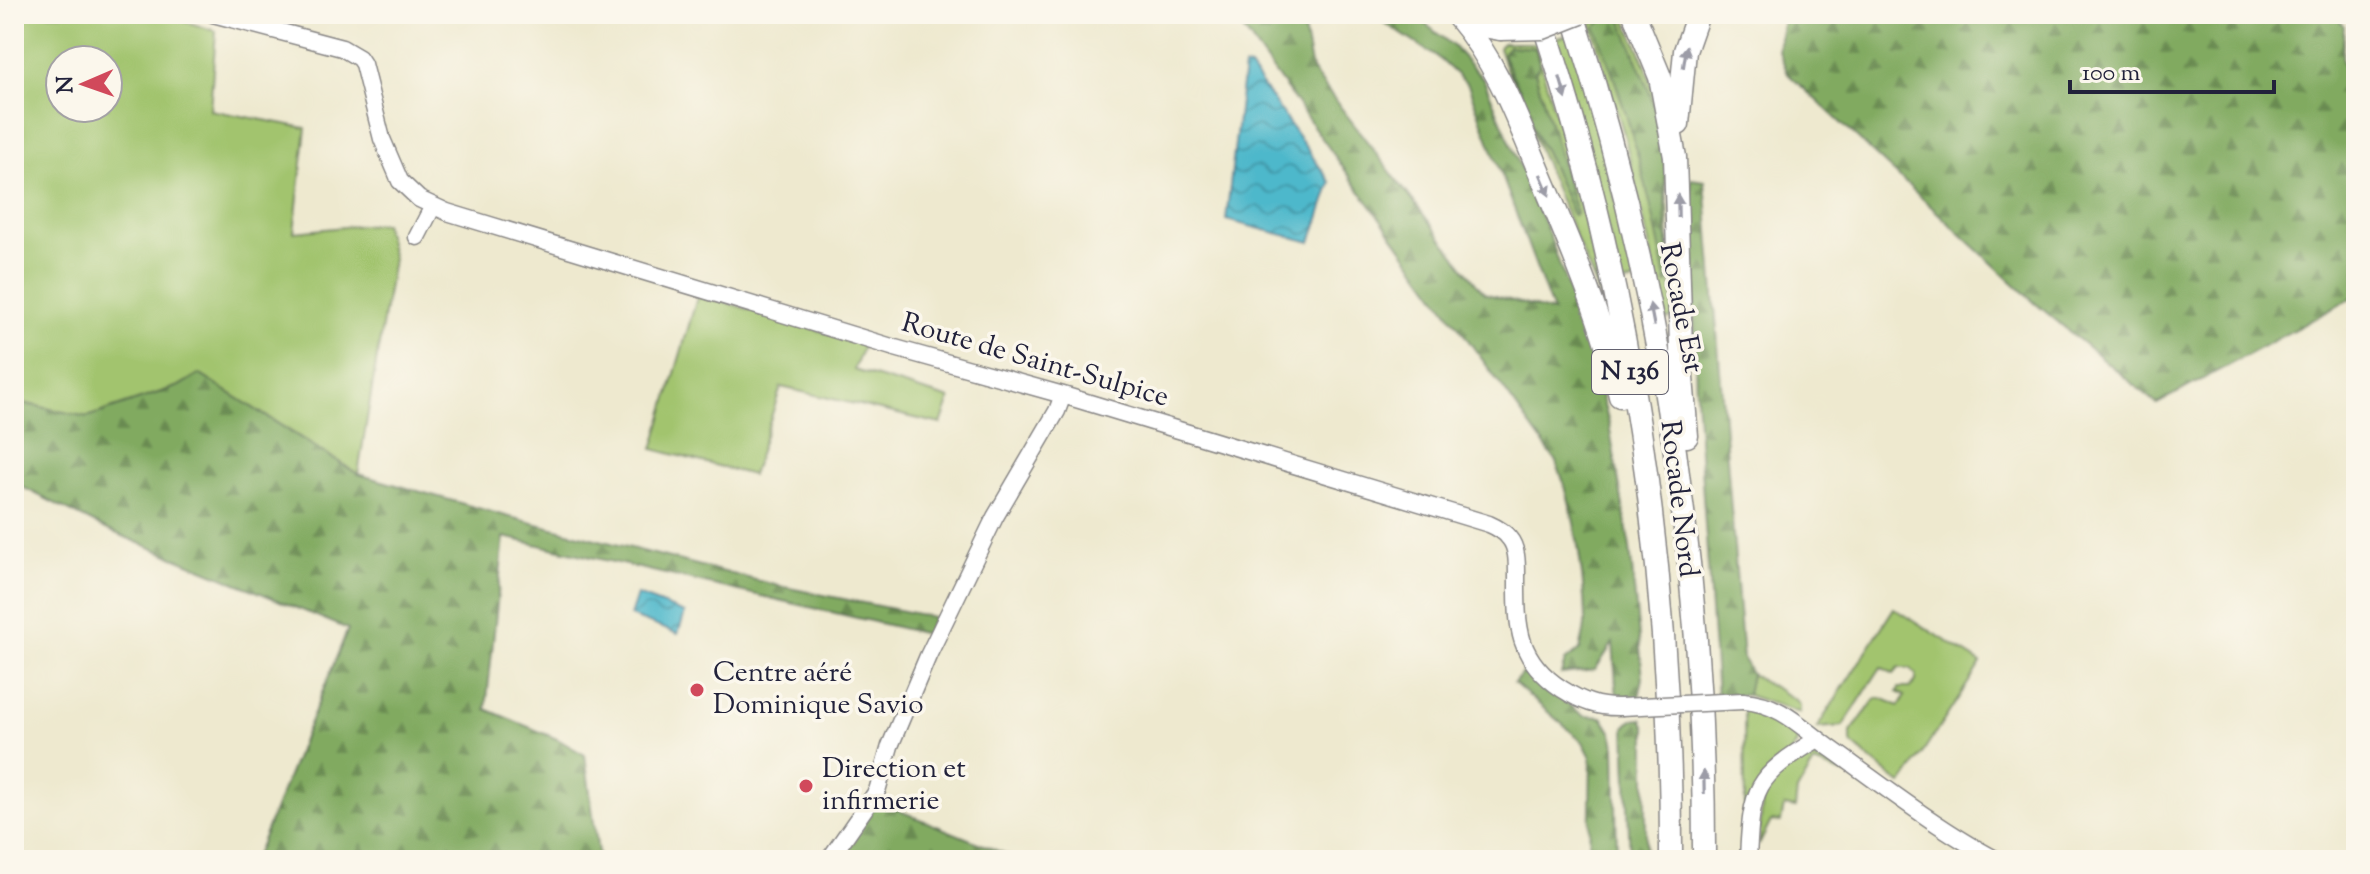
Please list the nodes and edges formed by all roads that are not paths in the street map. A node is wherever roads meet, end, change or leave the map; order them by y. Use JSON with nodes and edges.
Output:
{"nodes":[{"id":1,"x":213,"y":14,"type":"edge"},
{"id":2,"x":1540,"y":14,"type":"edge"},
{"id":3,"x":1573,"y":14,"type":"edge"},
{"id":4,"x":1581,"y":14,"type":"edge"},
{"id":5,"x":1634,"y":14,"type":"edge"},
{"id":6,"x":1698,"y":14,"type":"edge"},
{"id":7,"x":1456,"y":16,"type":"edge"},
{"id":8,"x":1675,"y":157,"type":"junction"},
{"id":9,"x":433,"y":206,"type":"junction"},
{"id":10,"x":417,"y":237,"type":"dead end"},
{"id":11,"x":1063,"y":395,"type":"junction"},
{"id":12,"x":1699,"y":669,"type":"junction"},
{"id":13,"x":1669,"y":739,"type":"junction"},
{"id":14,"x":1818,"y":739,"type":"junction"},
{"id":15,"x":829,"y":860,"type":"edge"},
{"id":16,"x":1671,"y":860,"type":"edge"},
{"id":17,"x":1704,"y":860,"type":"edge"},
{"id":18,"x":1748,"y":860,"type":"edge"},
{"id":19,"x":1997,"y":860,"type":"edge"}],
"edges":[{"from":1,"to":9,"type":"street","name":"Route de Saint-Sulpice"},
{"from":2,"to":13,"type":"highway","name":"Rocade Nord","number":"N 136","one_way":true},
{"from":12,"to":3,"type":"highway","name":"Rocade Est","number":"N 136","one_way":true},
{"from":4,"to":7,"type":"main road","bridge":true},
{"from":5,"to":8,"type":"highway"},
{"from":8,"to":6,"type":"highway","one_way":true},
{"from":7,"to":13,"type":"highway","one_way":true},
{"from":12,"to":8,"type":"highway","one_way":true},
{"from":9,"to":10,"type":"street"},
{"from":9,"to":11,"type":"street","name":"Route de Saint-Sulpice"},
{"from":11,"to":14,"type":"street","name":"Route de Saint-Sulpice","bridge":true},
{"from":11,"to":15,"type":"street"},
{"from":17,"to":12,"type":"highway","number":"N 136","one_way":true},
{"from":13,"to":16,"type":"highway","name":"Rocade Nord","number":"N 136"},
{"from":14,"to":18,"type":"street"},
{"from":14,"to":19,"type":"street","name":"Route de Saint-Sulpice"}]}
